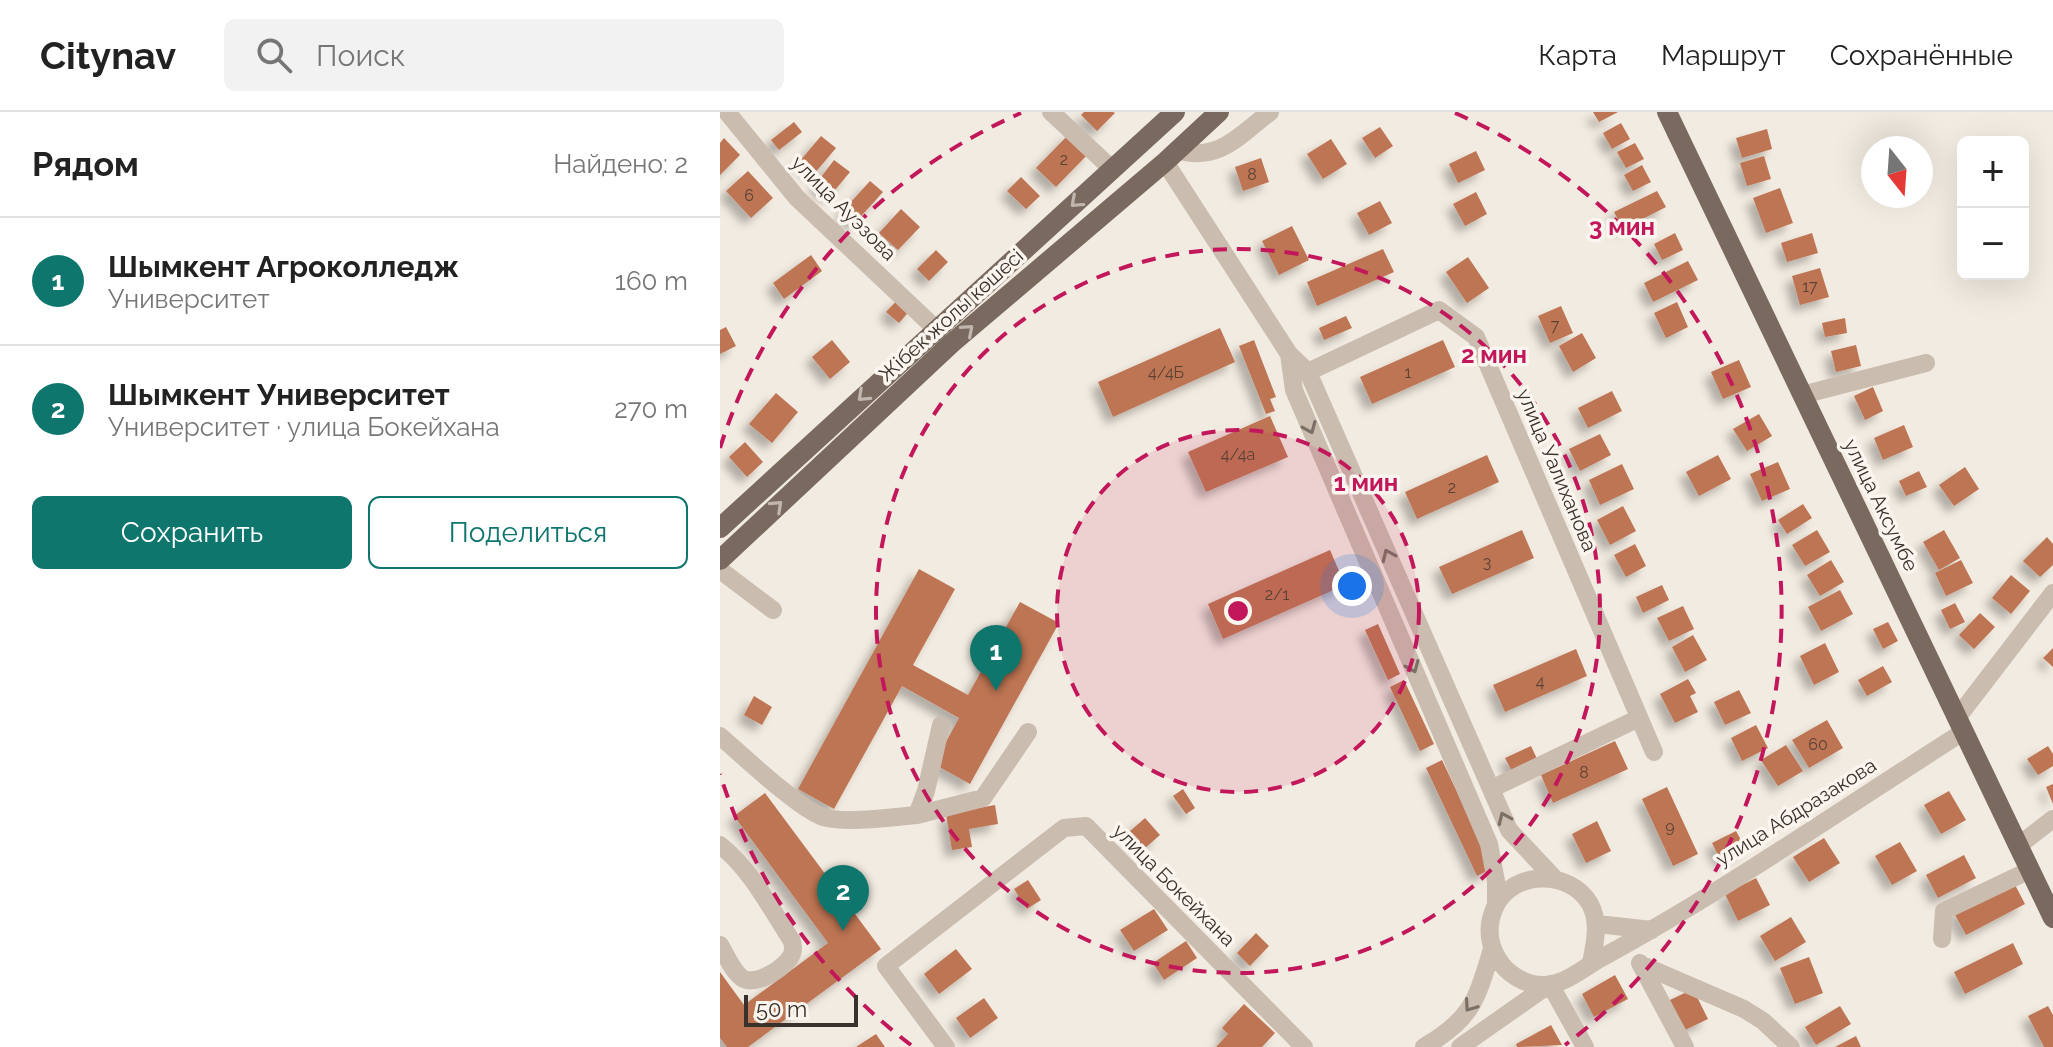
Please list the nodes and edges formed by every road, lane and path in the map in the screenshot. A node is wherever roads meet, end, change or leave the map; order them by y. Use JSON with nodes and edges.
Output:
{"nodes":[{"id":1,"x":727,"y":112,"type":"edge"},
{"id":2,"x":1051,"y":112,"type":"edge"},
{"id":3,"x":1175,"y":112,"type":"edge"},
{"id":4,"x":1219,"y":112,"type":"edge"},
{"id":5,"x":1270,"y":112,"type":"edge"},
{"id":6,"x":1667,"y":112,"type":"edge"},
{"id":7,"x":1171,"y":156,"type":"junction"},
{"id":8,"x":1112,"y":169,"type":"junction"},
{"id":9,"x":936,"y":329,"type":"junction"},
{"id":10,"x":1289,"y":354,"type":"junction"},
{"id":11,"x":1926,"y":363,"type":"dead end"},
{"id":12,"x":1308,"y":372,"type":"junction"},
{"id":13,"x":1802,"y":395,"type":"junction"},
{"id":14,"x":720,"y":528,"type":"edge"},
{"id":15,"x":720,"y":560,"type":"edge"},
{"id":16,"x":720,"y":570,"type":"edge"},
{"id":17,"x":2053,"y":593,"type":"edge"},
{"id":18,"x":773,"y":610,"type":"dead end"},
{"id":19,"x":1639,"y":718,"type":"junction"},
{"id":20,"x":941,"y":725,"type":"dead end"},
{"id":21,"x":1960,"y":725,"type":"junction"},
{"id":22,"x":1028,"y":732,"type":"dead end"},
{"id":23,"x":720,"y":736,"type":"edge"},
{"id":24,"x":1654,"y":752,"type":"dead end"},
{"id":25,"x":1491,"y":789,"type":"junction"},
{"id":26,"x":917,"y":815,"type":"junction"},
{"id":27,"x":2053,"y":819,"type":"edge"},
{"id":28,"x":720,"y":845,"type":"edge"},
{"id":29,"x":2018,"y":846,"type":"junction"},
{"id":30,"x":2030,"y":870,"type":"junction"},
{"id":31,"x":1554,"y":878,"type":"junction"},
{"id":32,"x":1496,"y":905,"type":"junction"},
{"id":33,"x":2053,"y":918,"type":"edge"},
{"id":34,"x":1597,"y":924,"type":"junction"},
{"id":35,"x":1652,"y":930,"type":"junction"},
{"id":36,"x":1942,"y":939,"type":"dead end"},
{"id":37,"x":1630,"y":942,"type":"junction"},
{"id":38,"x":720,"y":945,"type":"edge"},
{"id":39,"x":1492,"y":949,"type":"junction"},
{"id":40,"x":1591,"y":963,"type":"junction"},
{"id":41,"x":1642,"y":965,"type":"junction"},
{"id":42,"x":1550,"y":984,"type":"junction"},
{"id":43,"x":946,"y":1047,"type":"edge"},
{"id":44,"x":1304,"y":1047,"type":"edge"},
{"id":45,"x":1424,"y":1047,"type":"edge"},
{"id":46,"x":1460,"y":1047,"type":"edge"},
{"id":47,"x":1585,"y":1047,"type":"edge"},
{"id":48,"x":1685,"y":1047,"type":"edge"},
{"id":49,"x":1791,"y":1047,"type":"edge"}],
"edges":[{"from":1,"to":9,"type":"street","name":"улица Ауэзова"},
{"from":2,"to":8,"type":"street"},
{"from":3,"to":8,"type":"main road","name":"Жібек жолы көшесі"},
{"from":4,"to":7,"type":"main road","name":"Жібек жолы көшесі"},
{"from":5,"to":7,"type":"street"},
{"from":6,"to":13,"type":"main road","name":"улица Аксумбе"},
{"from":7,"to":10,"type":"street"},
{"from":15,"to":7,"type":"main road","name":"Жібек жолы көшесі","one_way":true},
{"from":8,"to":9,"type":"main road","name":"Жібек жолы көшесі","one_way":true},
{"from":9,"to":14,"type":"main road","name":"Жібек жолы көшесі","one_way":true},
{"from":10,"to":12,"type":"street"},
{"from":10,"to":32,"type":"street","one_way":true},
{"from":11,"to":13,"type":"street"},
{"from":12,"to":19,"type":"street","name":"улица Уалиханова"},
{"from":25,"to":12,"type":"street","one_way":true},
{"from":13,"to":21,"type":"main road","name":"улица Аксумбе"},
{"from":16,"to":18,"type":"street"},
{"from":17,"to":21,"type":"street","name":"улица Абдразакова"},
{"from":19,"to":24,"type":"street","name":"улица Уалиханова"},
{"from":19,"to":25,"type":"street"},
{"from":20,"to":26,"type":"street"},
{"from":21,"to":29,"type":"main road","name":"улица Аксумбе"},
{"from":21,"to":35,"type":"street","name":"улица Абдразакова"},
{"from":22,"to":26,"type":"street"},
{"from":23,"to":26,"type":"street"},
{"from":31,"to":25,"type":"street","one_way":true},
{"from":27,"to":29,"type":"street"},
{"from":28,"to":38,"type":"street"},
{"from":29,"to":30,"type":"main road","name":"улица Аксумбе"},
{"from":30,"to":33,"type":"main road","name":"улица Аксумбе"},
{"from":30,"to":36,"type":"street"},
{"from":31,"to":32,"type":"street"},
{"from":31,"to":34,"type":"street"},
{"from":32,"to":39,"type":"street"},
{"from":34,"to":35,"type":"street"},
{"from":34,"to":40,"type":"street"},
{"from":35,"to":37,"type":"street","name":"улица Абдразакова"},
{"from":37,"to":40,"type":"street","name":"улица Абдразакова"},
{"from":37,"to":41,"type":"street"},
{"from":39,"to":42,"type":"street"},
{"from":39,"to":45,"type":"street","one_way":true},
{"from":40,"to":42,"type":"street"},
{"from":41,"to":48,"type":"street"},
{"from":41,"to":49,"type":"street"},
{"from":42,"to":46,"type":"street"},
{"from":42,"to":47,"type":"street"},
{"from":43,"to":44,"type":"street","name":"улица Бокейхана"}]}
